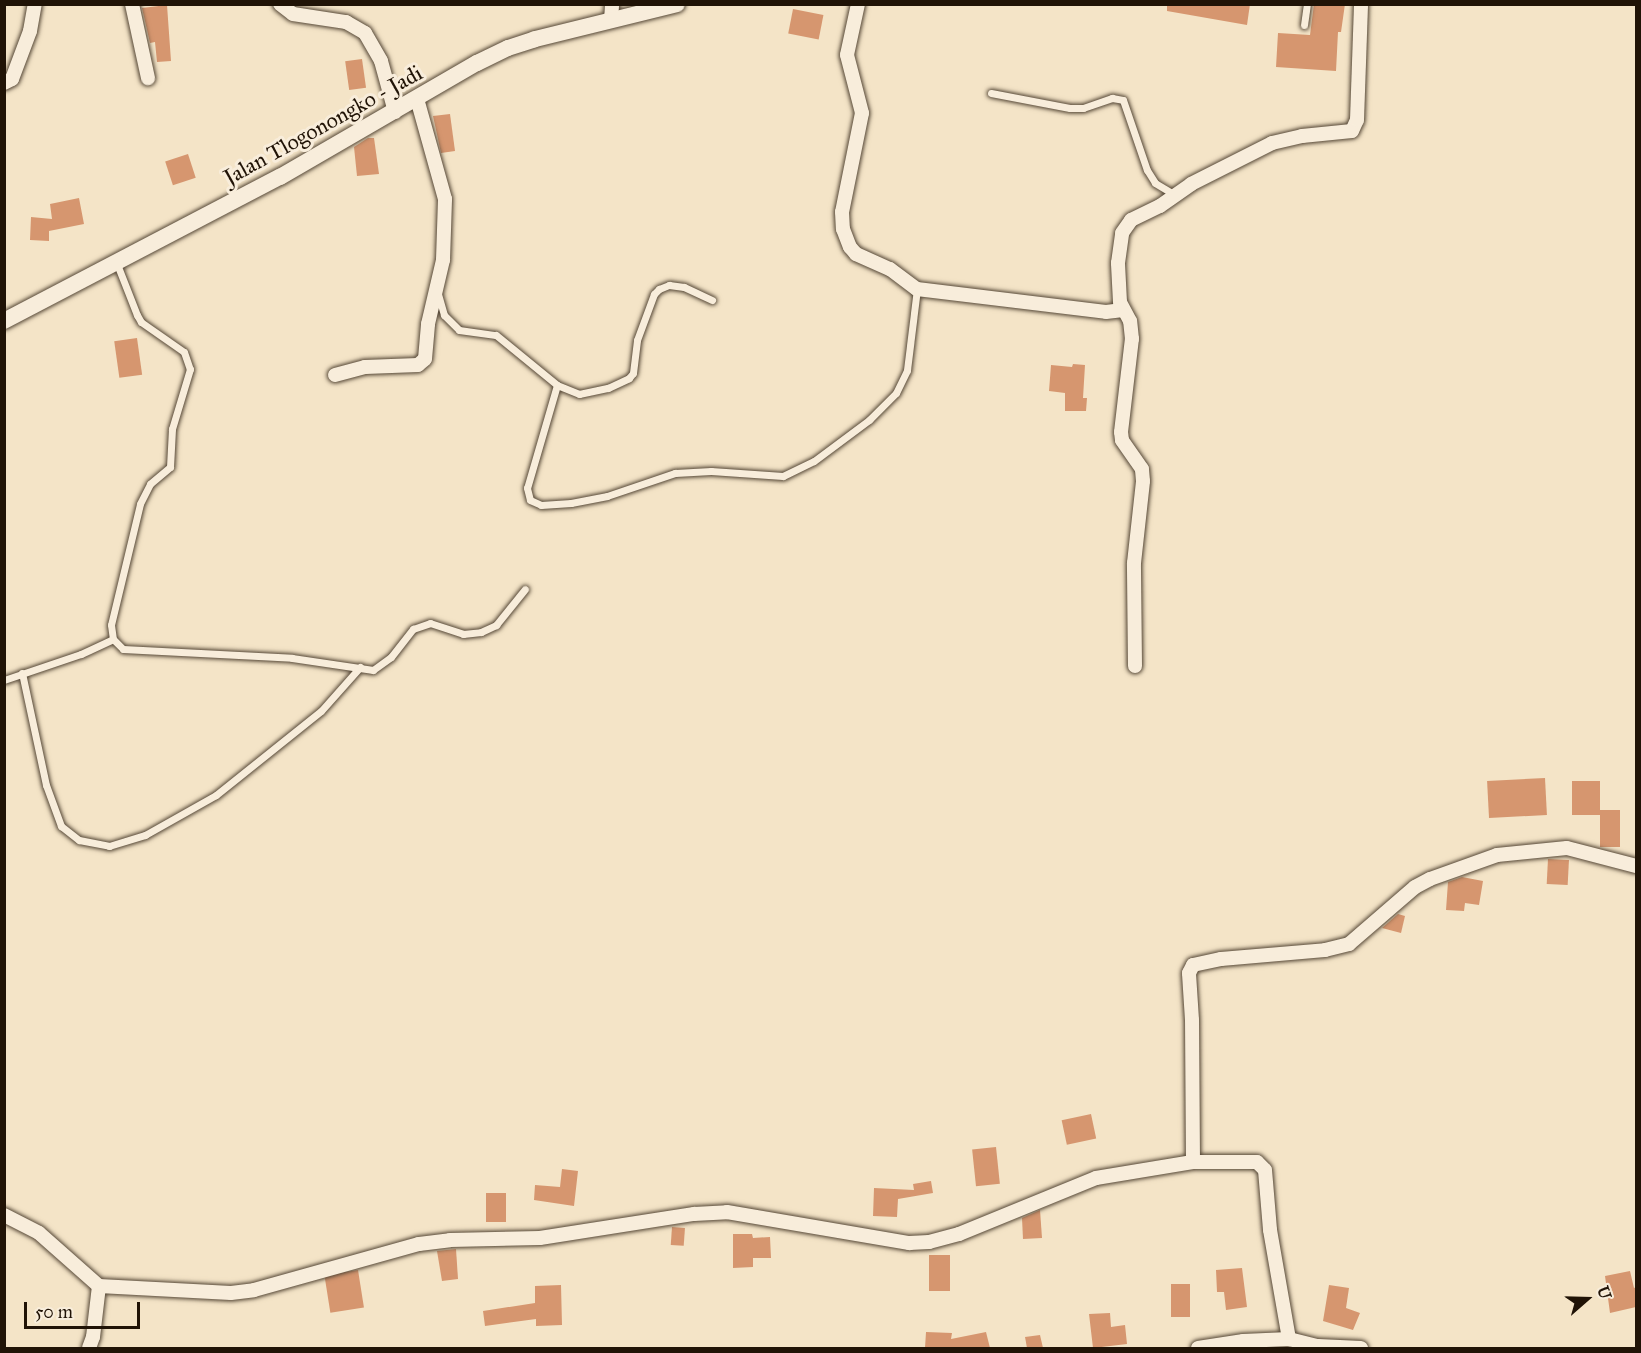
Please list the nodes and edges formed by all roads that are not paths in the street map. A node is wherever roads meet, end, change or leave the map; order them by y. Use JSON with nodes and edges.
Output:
{"nodes":[{"id":1,"x":35,"y":4,"type":"edge"},
{"id":2,"x":132,"y":4,"type":"edge"},
{"id":3,"x":280,"y":4,"type":"edge"},
{"id":4,"x":677,"y":4,"type":"edge"},
{"id":5,"x":858,"y":4,"type":"edge"},
{"id":6,"x":1307,"y":4,"type":"edge"},
{"id":7,"x":1361,"y":4,"type":"edge"},
{"id":8,"x":611,"y":12,"type":"edge"},
{"id":9,"x":1304,"y":25,"type":"dead end"},
{"id":10,"x":148,"y":78,"type":"dead end"},
{"id":11,"x":4,"y":83,"type":"edge"},
{"id":12,"x":991,"y":93,"type":"dead end"},
{"id":13,"x":417,"y":99,"type":"junction"},
{"id":14,"x":394,"y":112,"type":"junction"},
{"id":15,"x":1175,"y":195,"type":"junction"},
{"id":16,"x":117,"y":264,"type":"junction"},
{"id":17,"x":916,"y":289,"type":"junction"},
{"id":18,"x":438,"y":292,"type":"junction"},
{"id":19,"x":712,"y":300,"type":"dead end"},
{"id":20,"x":1123,"y":310,"type":"junction"},
{"id":21,"x":4,"y":321,"type":"edge"},
{"id":22,"x":335,"y":375,"type":"dead end"},
{"id":23,"x":557,"y":385,"type":"junction"},
{"id":24,"x":525,"y":589,"type":"dead end"},
{"id":25,"x":113,"y":639,"type":"junction"},
{"id":26,"x":1135,"y":666,"type":"dead end"},
{"id":27,"x":360,"y":667,"type":"junction"},
{"id":28,"x":22,"y":673,"type":"junction"},
{"id":29,"x":4,"y":680,"type":"edge"},
{"id":30,"x":1636,"y":866,"type":"edge"},
{"id":31,"x":1193,"y":1162,"type":"junction"},
{"id":32,"x":4,"y":1215,"type":"edge"},
{"id":33,"x":99,"y":1286,"type":"junction"},
{"id":34,"x":1289,"y":1339,"type":"junction"},
{"id":35,"x":1256,"y":1345,"type":"edge"},
{"id":36,"x":89,"y":1348,"type":"edge"},
{"id":37,"x":1198,"y":1348,"type":"edge"},
{"id":38,"x":1361,"y":1348,"type":"edge"}],
"edges":[{"from":1,"to":11,"type":"street"},
{"from":2,"to":10,"type":"street"},
{"from":3,"to":14,"type":"street"},
{"from":4,"to":8,"type":"street","name":"Jalan Tlogonongko - Jadi"},
{"from":5,"to":17,"type":"street"},
{"from":6,"to":9,"type":"lane"},
{"from":7,"to":15,"type":"street"},
{"from":8,"to":13,"type":"street","name":"Jalan Tlogonongko - Jadi"},
{"from":12,"to":15,"type":"lane"},
{"from":13,"to":14,"type":"street","name":"Jalan Tlogonongko - Jadi"},
{"from":13,"to":18,"type":"street"},
{"from":14,"to":16,"type":"street","name":"Jalan Tlogonongko - Jadi"},
{"from":15,"to":20,"type":"street"},
{"from":16,"to":21,"type":"street","name":"Jalan Tlogonongko - Jadi"},
{"from":16,"to":25,"type":"lane"},
{"from":17,"to":20,"type":"street"},
{"from":17,"to":23,"type":"lane"},
{"from":18,"to":22,"type":"street"},
{"from":18,"to":23,"type":"lane"},
{"from":19,"to":23,"type":"lane"},
{"from":20,"to":26,"type":"street"},
{"from":24,"to":27,"type":"lane"},
{"from":25,"to":27,"type":"lane"},
{"from":25,"to":28,"type":"lane"},
{"from":27,"to":28,"type":"lane"},
{"from":28,"to":29,"type":"lane"},
{"from":30,"to":31,"type":"street"},
{"from":31,"to":33,"type":"street"},
{"from":31,"to":34,"type":"street"},
{"from":32,"to":33,"type":"street"},
{"from":33,"to":36,"type":"street"},
{"from":34,"to":35,"type":"street"},
{"from":34,"to":38,"type":"street"},
{"from":35,"to":37,"type":"street"}]}
